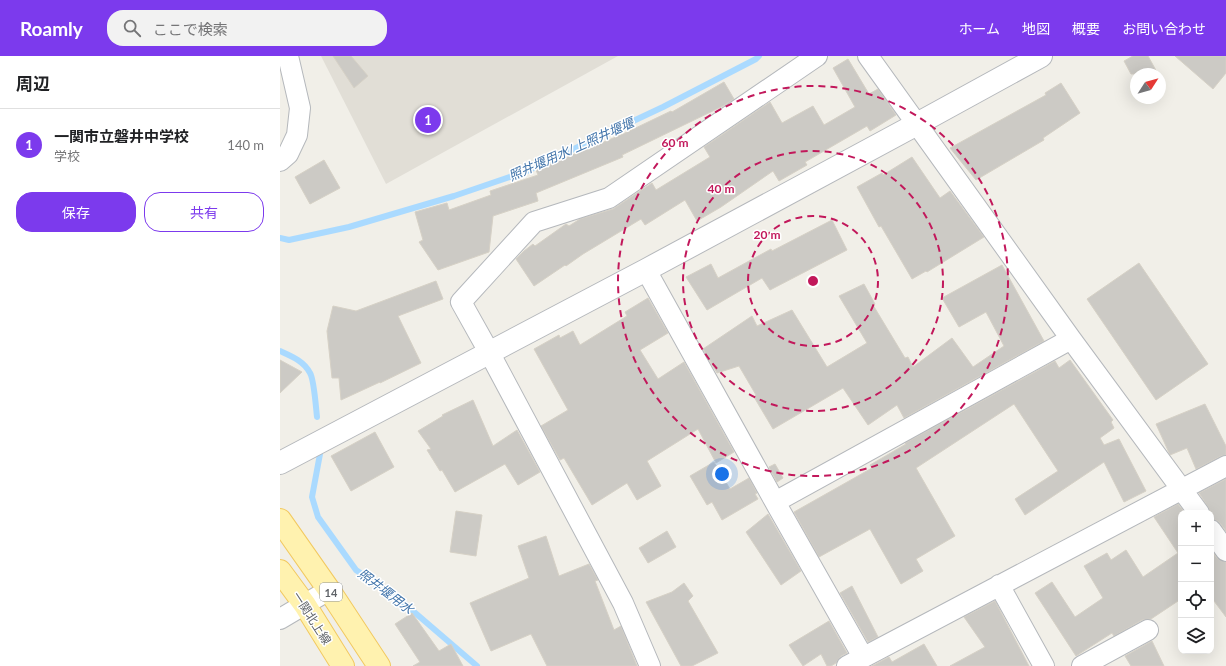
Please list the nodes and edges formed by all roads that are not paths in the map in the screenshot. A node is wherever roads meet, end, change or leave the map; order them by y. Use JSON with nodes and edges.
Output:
{"nodes":[{"id":1,"x":288,"y":56,"type":"edge"},
{"id":2,"x":817,"y":56,"type":"edge"},
{"id":3,"x":868,"y":56,"type":"edge"},
{"id":4,"x":1041,"y":56,"type":"edge"},
{"id":5,"x":917,"y":124,"type":"junction"},
{"id":6,"x":280,"y":161,"type":"edge"},
{"id":7,"x":646,"y":270,"type":"junction"},
{"id":8,"x":1071,"y":339,"type":"junction"},
{"id":9,"x":489,"y":352,"type":"junction"},
{"id":10,"x":280,"y":463,"type":"edge"},
{"id":11,"x":1226,"y":466,"type":"edge"},
{"id":12,"x":1182,"y":488,"type":"junction"},
{"id":13,"x":775,"y":502,"type":"junction"},
{"id":14,"x":1197,"y":510,"type":"edge"},
{"id":15,"x":280,"y":520,"type":"edge"},
{"id":16,"x":1214,"y":534,"type":"edge"},
{"id":17,"x":1226,"y":551,"type":"edge"},
{"id":18,"x":280,"y":570,"type":"edge"},
{"id":19,"x":999,"y":585,"type":"junction"},
{"id":20,"x":329,"y":590,"type":"junction"},
{"id":21,"x":305,"y":605,"type":"junction"},
{"id":22,"x":280,"y":619,"type":"edge"},
{"id":23,"x":1148,"y":630,"type":"dead end"},
{"id":24,"x":855,"y":662,"type":"edge"},
{"id":25,"x":343,"y":666,"type":"edge"},
{"id":26,"x":378,"y":666,"type":"edge"},
{"id":27,"x":650,"y":666,"type":"edge"},
{"id":28,"x":1044,"y":666,"type":"edge"},
{"id":29,"x":1082,"y":666,"type":"edge"}],
"edges":[{"from":1,"to":6,"type":"street"},
{"from":2,"to":9,"type":"street"},
{"from":3,"to":5,"type":"street"},
{"from":4,"to":5,"type":"street"},
{"from":5,"to":7,"type":"street"},
{"from":5,"to":8,"type":"street"},
{"from":7,"to":9,"type":"street"},
{"from":7,"to":13,"type":"street"},
{"from":8,"to":12,"type":"street"},
{"from":8,"to":13,"type":"street"},
{"from":9,"to":10,"type":"street"},
{"from":9,"to":27,"type":"street"},
{"from":11,"to":12,"type":"street"},
{"from":12,"to":14,"type":"street"},
{"from":12,"to":19,"type":"street"},
{"from":13,"to":24,"type":"street"},
{"from":15,"to":20,"type":"main road","number":"14"},
{"from":16,"to":17,"type":"street"},
{"from":18,"to":21,"type":"main road","name":"一関北上線","number":"14"},
{"from":19,"to":24,"type":"street"},
{"from":19,"to":28,"type":"street"},
{"from":20,"to":21,"type":"street"},
{"from":20,"to":26,"type":"main road","number":"14"},
{"from":21,"to":22,"type":"street"},
{"from":21,"to":25,"type":"main road","name":"一関北上線","number":"14"},
{"from":23,"to":29,"type":"street"}]}
